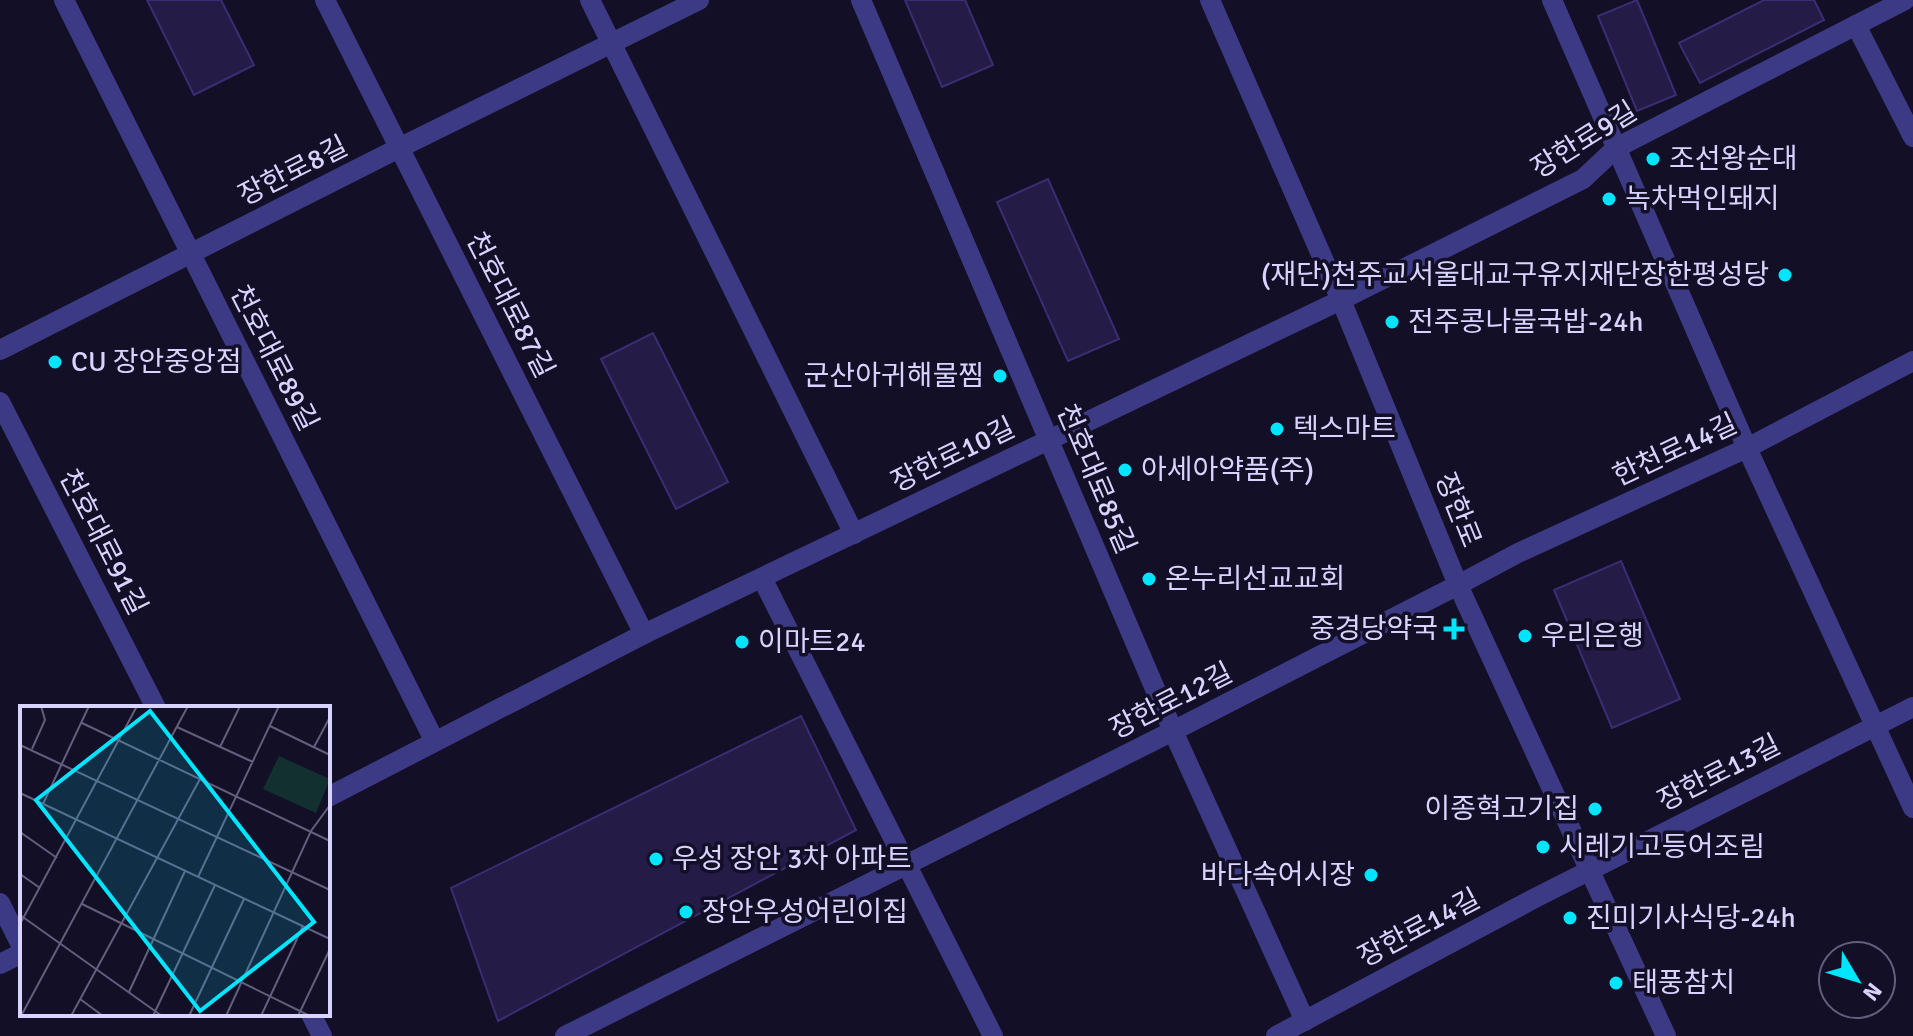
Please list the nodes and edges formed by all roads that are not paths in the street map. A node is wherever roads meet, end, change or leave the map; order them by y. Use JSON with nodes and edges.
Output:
{"nodes":[{"id":1,"x":64,"y":0,"type":"edge"},
{"id":2,"x":325,"y":0,"type":"edge"},
{"id":3,"x":590,"y":0,"type":"edge"},
{"id":4,"x":699,"y":0,"type":"edge"},
{"id":5,"x":861,"y":0,"type":"edge"},
{"id":6,"x":1210,"y":0,"type":"edge"},
{"id":7,"x":1552,"y":0,"type":"edge"},
{"id":8,"x":1905,"y":0,"type":"edge"},
{"id":9,"x":1856,"y":25,"type":"junction"},
{"id":10,"x":612,"y":43,"type":"junction"},
{"id":11,"x":1913,"y":137,"type":"edge"},
{"id":12,"x":399,"y":148,"type":"junction"},
{"id":13,"x":1616,"y":148,"type":"junction"},
{"id":14,"x":191,"y":254,"type":"junction"},
{"id":15,"x":1341,"y":300,"type":"junction"},
{"id":16,"x":0,"y":350,"type":"edge"},
{"id":17,"x":1913,"y":361,"type":"edge"},
{"id":18,"x":0,"y":402,"type":"edge"},
{"id":19,"x":1049,"y":440,"type":"junction"},
{"id":20,"x":1747,"y":448,"type":"junction"},
{"id":21,"x":854,"y":534,"type":"junction"},
{"id":22,"x":762,"y":578,"type":"junction"},
{"id":23,"x":1458,"y":585,"type":"junction"},
{"id":24,"x":644,"y":634,"type":"junction"},
{"id":25,"x":155,"y":706,"type":"edge"},
{"id":26,"x":1913,"y":707,"type":"edge"},
{"id":27,"x":1875,"y":725,"type":"junction"},
{"id":28,"x":1173,"y":731,"type":"junction"},
{"id":29,"x":434,"y":740,"type":"junction"},
{"id":30,"x":330,"y":796,"type":"edge"},
{"id":31,"x":1913,"y":808,"type":"edge"},
{"id":32,"x":907,"y":864,"type":"junction"},
{"id":33,"x":1589,"y":870,"type":"junction"},
{"id":34,"x":0,"y":903,"type":"edge"},
{"id":35,"x":20,"y":946,"type":"edge"},
{"id":36,"x":20,"y":951,"type":"edge"},
{"id":37,"x":0,"y":964,"type":"edge"},
{"id":38,"x":312,"y":1016,"type":"edge"},
{"id":39,"x":1305,"y":1021,"type":"junction"},
{"id":40,"x":322,"y":1036,"type":"edge"},
{"id":41,"x":565,"y":1036,"type":"edge"},
{"id":42,"x":993,"y":1036,"type":"edge"},
{"id":43,"x":1276,"y":1036,"type":"edge"},
{"id":44,"x":1666,"y":1036,"type":"edge"}],
"edges":[{"from":1,"to":14,"type":"street","name":"천호대로89길"},
{"from":2,"to":12,"type":"street","name":"천호대로87길"},
{"from":3,"to":10,"type":"street"},
{"from":4,"to":10,"type":"street","name":"장한로8길"},
{"from":5,"to":19,"type":"street","name":"천호대로85길"},
{"from":6,"to":15,"type":"street","name":"장한로"},
{"from":7,"to":13,"type":"street"},
{"from":8,"to":9,"type":"street","name":"장한로9길"},
{"from":9,"to":11,"type":"street"},
{"from":9,"to":13,"type":"street","name":"장한로9길"},
{"from":10,"to":12,"type":"street","name":"장한로8길"},
{"from":10,"to":21,"type":"street"},
{"from":12,"to":14,"type":"street","name":"장한로8길"},
{"from":12,"to":24,"type":"street","name":"천호대로87길"},
{"from":13,"to":15,"type":"street","name":"장한로9길"},
{"from":13,"to":20,"type":"street"},
{"from":14,"to":16,"type":"street","name":"장한로8길"},
{"from":14,"to":29,"type":"street","name":"천호대로89길"},
{"from":15,"to":19,"type":"street","name":"장한로10길"},
{"from":15,"to":23,"type":"street","name":"장한로"},
{"from":17,"to":20,"type":"street","name":"한천로14길"},
{"from":18,"to":25,"type":"street","name":"천호대로91길"},
{"from":19,"to":21,"type":"street","name":"장한로10길"},
{"from":19,"to":28,"type":"street","name":"천호대로85길"},
{"from":20,"to":23,"type":"street","name":"한천로14길"},
{"from":20,"to":27,"type":"street"},
{"from":21,"to":22,"type":"street","name":"장한로10길"},
{"from":22,"to":24,"type":"street","name":"장한로10길"},
{"from":22,"to":32,"type":"street"},
{"from":23,"to":28,"type":"street","name":"장한로12길"},
{"from":23,"to":33,"type":"street","name":"장한로"},
{"from":24,"to":29,"type":"street","name":"장한로10길"},
{"from":26,"to":27,"type":"street","name":"장한로13길"},
{"from":27,"to":31,"type":"street"},
{"from":27,"to":33,"type":"street","name":"장한로13길"},
{"from":28,"to":32,"type":"street","name":"장한로12길"},
{"from":28,"to":39,"type":"street","name":"천호대로85길"},
{"from":29,"to":30,"type":"street","name":"장한로10길"},
{"from":32,"to":41,"type":"street","name":"장한로12길"},
{"from":32,"to":42,"type":"street"},
{"from":33,"to":39,"type":"street","name":"장한로14길"},
{"from":33,"to":44,"type":"street","name":"장한로"},
{"from":34,"to":35,"type":"street"},
{"from":36,"to":37,"type":"street"},
{"from":38,"to":40,"type":"street"},
{"from":39,"to":43,"type":"street","name":"장한로14길"}]}
